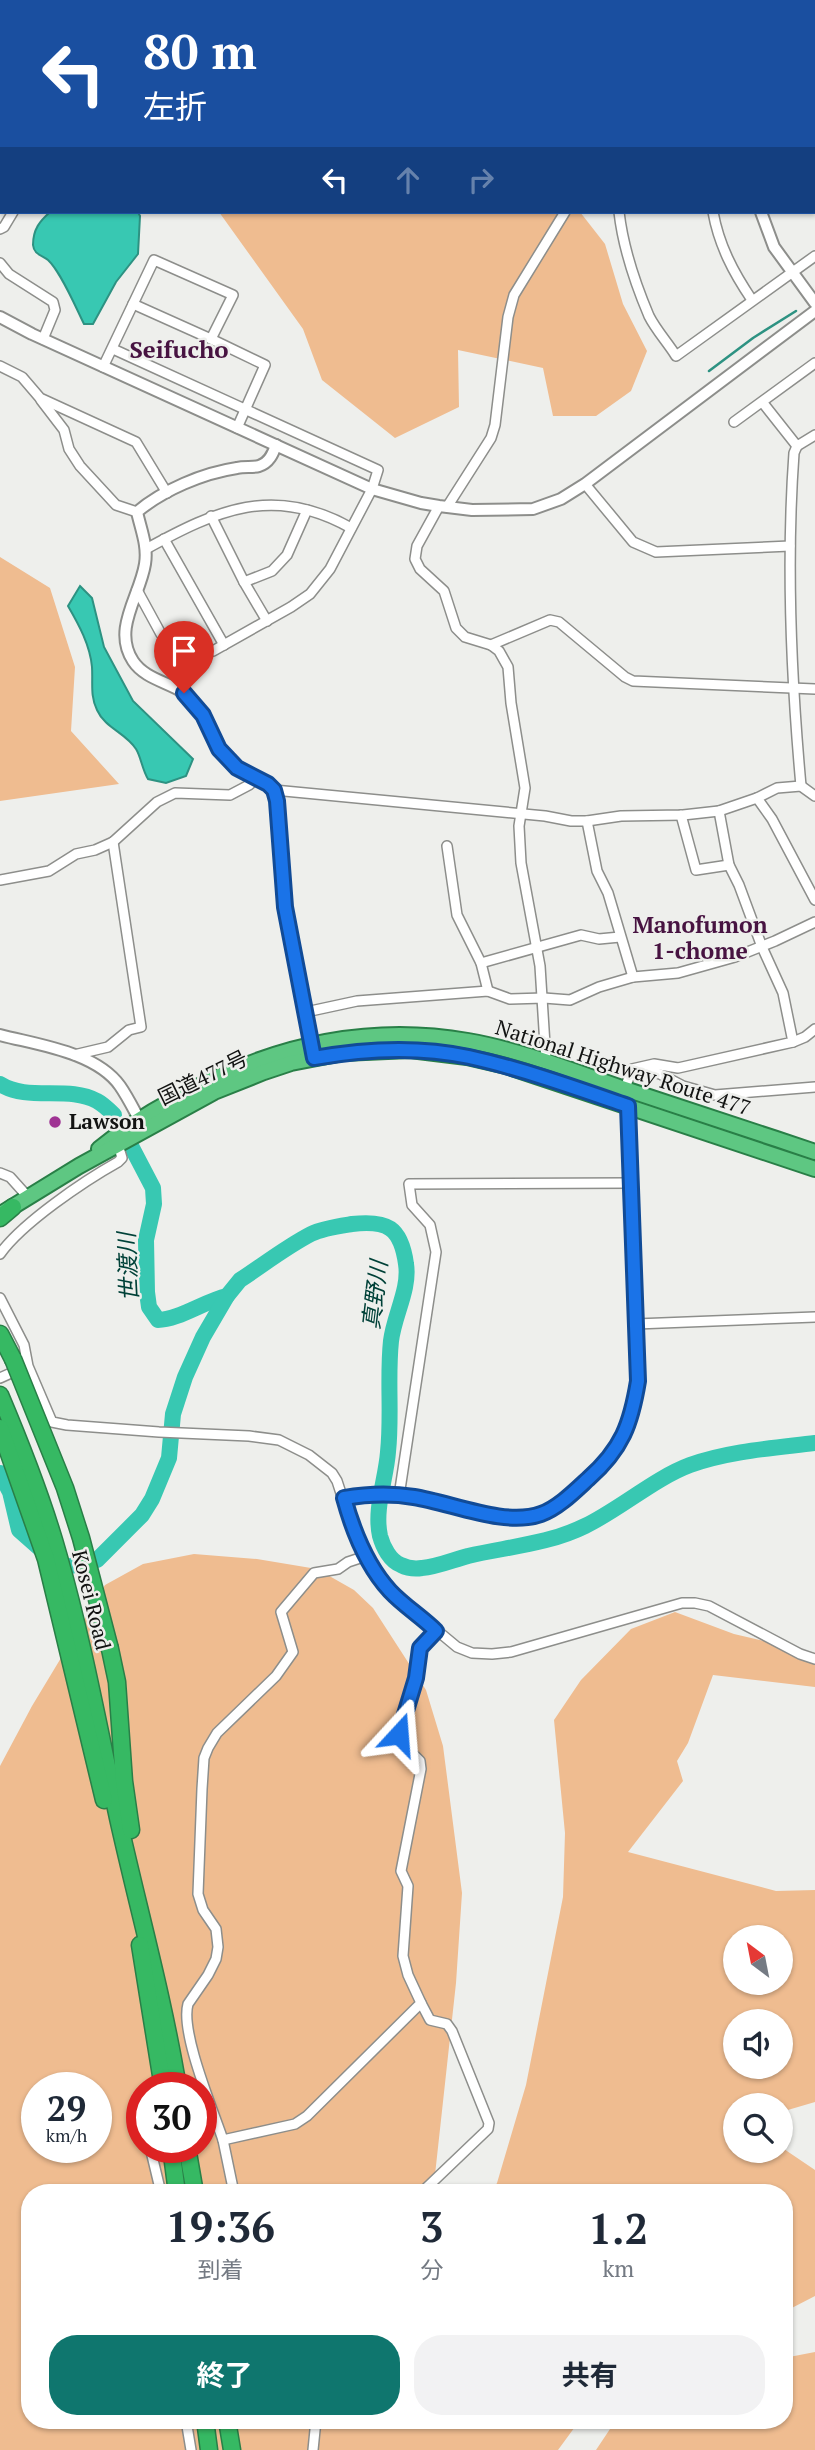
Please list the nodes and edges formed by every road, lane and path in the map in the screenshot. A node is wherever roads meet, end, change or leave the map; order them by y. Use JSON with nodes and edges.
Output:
{"nodes":[{"id":1,"x":12,"y":214,"type":"edge"},
{"id":2,"x":564,"y":214,"type":"edge"},
{"id":3,"x":619,"y":214,"type":"edge"},
{"id":4,"x":713,"y":214,"type":"edge"},
{"id":5,"x":762,"y":214,"type":"edge"},
{"id":6,"x":0,"y":229,"type":"edge"},
{"id":7,"x":815,"y":256,"type":"edge"},
{"id":8,"x":0,"y":263,"type":"edge"},
{"id":9,"x":791,"y":271,"type":"junction"},
{"id":10,"x":752,"y":300,"type":"junction"},
{"id":11,"x":815,"y":303,"type":"edge"},
{"id":12,"x":133,"y":304,"type":"junction"},
{"id":13,"x":815,"y":312,"type":"edge"},
{"id":14,"x":0,"y":317,"type":"edge"},
{"id":15,"x":43,"y":339,"type":"junction"},
{"id":16,"x":211,"y":339,"type":"junction"},
{"id":17,"x":113,"y":349,"type":"junction"},
{"id":18,"x":815,"y":363,"type":"edge"},
{"id":19,"x":0,"y":366,"type":"edge"},
{"id":20,"x":103,"y":367,"type":"junction"},
{"id":21,"x":40,"y":398,"type":"junction"},
{"id":22,"x":763,"y":403,"type":"junction"},
{"id":23,"x":246,"y":410,"type":"junction"},
{"id":24,"x":734,"y":422,"type":"dead end"},
{"id":25,"x":237,"y":428,"type":"junction"},
{"id":26,"x":815,"y":435,"type":"edge"},
{"id":27,"x":276,"y":445,"type":"junction"},
{"id":28,"x":797,"y":446,"type":"junction"},
{"id":29,"x":585,"y":484,"type":"junction"},
{"id":30,"x":372,"y":489,"type":"junction"},
{"id":31,"x":167,"y":493,"type":"junction"},
{"id":32,"x":443,"y":506,"type":"junction"},
{"id":33,"x":307,"y":510,"type":"junction"},
{"id":34,"x":137,"y":512,"type":"junction"},
{"id":35,"x":211,"y":516,"type":"junction"},
{"id":36,"x":351,"y":528,"type":"junction"},
{"id":37,"x":164,"y":539,"type":"junction"},
{"id":38,"x":790,"y":546,"type":"junction"},
{"id":39,"x":146,"y":549,"type":"junction"},
{"id":40,"x":244,"y":582,"type":"junction"},
{"id":41,"x":137,"y":590,"type":"junction"},
{"id":42,"x":267,"y":621,"type":"junction"},
{"id":43,"x":224,"y":645,"type":"junction"},
{"id":44,"x":491,"y":645,"type":"junction"},
{"id":45,"x":794,"y":689,"type":"junction"},
{"id":46,"x":815,"y":689,"type":"edge"},
{"id":47,"x":257,"y":778,"type":"junction"},
{"id":48,"x":802,"y":786,"type":"junction"},
{"id":49,"x":274,"y":790,"type":"junction"},
{"id":50,"x":815,"y":796,"type":"edge"},
{"id":51,"x":757,"y":798,"type":"junction"},
{"id":52,"x":719,"y":811,"type":"junction"},
{"id":53,"x":520,"y":813,"type":"junction"},
{"id":54,"x":681,"y":815,"type":"junction"},
{"id":55,"x":587,"y":821,"type":"junction"},
{"id":56,"x":113,"y":842,"type":"junction"},
{"id":57,"x":447,"y":846,"type":"dead end"},
{"id":58,"x":729,"y":865,"type":"junction"},
{"id":59,"x":0,"y":880,"type":"edge"},
{"id":60,"x":815,"y":900,"type":"edge"},
{"id":61,"x":815,"y":922,"type":"edge"},
{"id":62,"x":620,"y":937,"type":"junction"},
{"id":63,"x":762,"y":947,"type":"junction"},
{"id":64,"x":538,"y":949,"type":"junction"},
{"id":65,"x":481,"y":963,"type":"junction"},
{"id":66,"x":633,"y":978,"type":"junction"},
{"id":67,"x":488,"y":991,"type":"junction"},
{"id":68,"x":544,"y":998,"type":"junction"},
{"id":69,"x":306,"y":1012,"type":"junction"},
{"id":70,"x":815,"y":1029,"type":"edge"},
{"id":71,"x":0,"y":1035,"type":"edge"},
{"id":72,"x":793,"y":1042,"type":"junction"},
{"id":73,"x":312,"y":1051,"type":"junction"},
{"id":74,"x":73,"y":1055,"type":"junction"},
{"id":75,"x":546,"y":1061,"type":"junction"},
{"id":76,"x":641,"y":1068,"type":"junction"},
{"id":77,"x":815,"y":1087,"type":"edge"},
{"id":78,"x":623,"y":1088,"type":"junction"},
{"id":79,"x":628,"y":1106,"type":"junction"},
{"id":80,"x":139,"y":1119,"type":"junction"},
{"id":81,"x":117,"y":1141,"type":"junction"},
{"id":82,"x":815,"y":1152,"type":"edge"},
{"id":83,"x":815,"y":1169,"type":"edge"},
{"id":84,"x":0,"y":1173,"type":"edge"},
{"id":85,"x":630,"y":1183,"type":"junction"},
{"id":86,"x":28,"y":1197,"type":"junction"},
{"id":87,"x":3,"y":1213,"type":"edge"},
{"id":88,"x":0,"y":1254,"type":"edge"},
{"id":89,"x":0,"y":1298,"type":"edge"},
{"id":90,"x":815,"y":1317,"type":"edge"},
{"id":91,"x":636,"y":1324,"type":"junction"},
{"id":92,"x":0,"y":1334,"type":"edge"},
{"id":93,"x":20,"y":1362,"type":"junction"},
{"id":94,"x":0,"y":1378,"type":"edge"},
{"id":95,"x":0,"y":1395,"type":"edge"},
{"id":96,"x":0,"y":1428,"type":"edge"},
{"id":97,"x":397,"y":1496,"type":"junction"},
{"id":98,"x":344,"y":1498,"type":"junction"},
{"id":99,"x":366,"y":1556,"type":"junction"},
{"id":100,"x":436,"y":1631,"type":"junction"},
{"id":101,"x":815,"y":1659,"type":"edge"},
{"id":102,"x":77,"y":1662,"type":"junction"},
{"id":103,"x":147,"y":1954,"type":"junction"},
{"id":104,"x":421,"y":2003,"type":"junction"},
{"id":105,"x":161,"y":2072,"type":"edge"},
{"id":106,"x":174,"y":2072,"type":"edge"},
{"id":107,"x":199,"y":2072,"type":"edge"},
{"id":108,"x":217,"y":2127,"type":"edge"},
{"id":109,"x":223,"y":2140,"type":"junction"},
{"id":110,"x":153,"y":2163,"type":"edge"},
{"id":111,"x":173,"y":2163,"type":"edge"},
{"id":112,"x":190,"y":2163,"type":"edge"},
{"id":113,"x":159,"y":2184,"type":"edge"},
{"id":114,"x":176,"y":2184,"type":"edge"},
{"id":115,"x":193,"y":2184,"type":"edge"},
{"id":116,"x":232,"y":2184,"type":"edge"},
{"id":117,"x":430,"y":2184,"type":"edge"},
{"id":118,"x":188,"y":2429,"type":"edge"},
{"id":119,"x":206,"y":2429,"type":"edge"},
{"id":120,"x":228,"y":2429,"type":"edge"},
{"id":121,"x":315,"y":2429,"type":"edge"},
{"id":122,"x":191,"y":2450,"type":"edge"},
{"id":123,"x":209,"y":2450,"type":"edge"},
{"id":124,"x":232,"y":2450,"type":"edge"},
{"id":125,"x":313,"y":2450,"type":"edge"}],
"edges":[{"from":1,"to":6,"type":"street"},
{"from":2,"to":32,"type":"street"},
{"from":3,"to":10,"type":"street"},
{"from":4,"to":10,"type":"street"},
{"from":5,"to":9,"type":"street"},
{"from":7,"to":9,"type":"street"},
{"from":8,"to":15,"type":"street"},
{"from":9,"to":10,"type":"street"},
{"from":9,"to":11,"type":"street"},
{"from":12,"to":16,"type":"street"},
{"from":12,"to":16,"type":"street"},
{"from":12,"to":17,"type":"street"},
{"from":13,"to":29,"type":"street"},
{"from":14,"to":15,"type":"street"},
{"from":15,"to":20,"type":"street"},
{"from":16,"to":23,"type":"street"},
{"from":17,"to":20,"type":"street"},
{"from":17,"to":23,"type":"street"},
{"from":18,"to":22,"type":"street"},
{"from":19,"to":21,"type":"street"},
{"from":20,"to":25,"type":"street"},
{"from":21,"to":31,"type":"street"},
{"from":21,"to":34,"type":"street"},
{"from":22,"to":24,"type":"street"},
{"from":22,"to":28,"type":"street"},
{"from":23,"to":25,"type":"street"},
{"from":23,"to":30,"type":"street"},
{"from":25,"to":27,"type":"street"},
{"from":26,"to":28,"type":"street"},
{"from":27,"to":30,"type":"street"},
{"from":27,"to":31,"type":"street"},
{"from":28,"to":38,"type":"street"},
{"from":29,"to":32,"type":"street"},
{"from":29,"to":38,"type":"street"},
{"from":30,"to":32,"type":"street"},
{"from":30,"to":36,"type":"street"},
{"from":31,"to":34,"type":"street"},
{"from":32,"to":44,"type":"street"},
{"from":33,"to":35,"type":"street"},
{"from":33,"to":36,"type":"street"},
{"from":33,"to":40,"type":"street"},
{"from":34,"to":39,"type":"street"},
{"from":35,"to":37,"type":"street"},
{"from":35,"to":40,"type":"street"},
{"from":36,"to":42,"type":"street"},
{"from":37,"to":39,"type":"street"},
{"from":37,"to":43,"type":"street"},
{"from":38,"to":45,"type":"street"},
{"from":39,"to":41,"type":"street"},
{"from":40,"to":42,"type":"street"},
{"from":41,"to":43,"type":"street"},
{"from":41,"to":47,"type":"street"},
{"from":42,"to":43,"type":"street"},
{"from":44,"to":45,"type":"street"},
{"from":44,"to":53,"type":"street"},
{"from":45,"to":46,"type":"street"},
{"from":45,"to":48,"type":"street"},
{"from":47,"to":49,"type":"street"},
{"from":47,"to":56,"type":"street"},
{"from":48,"to":50,"type":"street"},
{"from":48,"to":51,"type":"street"},
{"from":49,"to":53,"type":"street"},
{"from":49,"to":69,"type":"street"},
{"from":51,"to":52,"type":"street"},
{"from":51,"to":60,"type":"street"},
{"from":52,"to":54,"type":"street"},
{"from":52,"to":58,"type":"street"},
{"from":53,"to":55,"type":"street"},
{"from":53,"to":64,"type":"street"},
{"from":54,"to":55,"type":"street"},
{"from":54,"to":58,"type":"street"},
{"from":55,"to":62,"type":"street"},
{"from":56,"to":59,"type":"street"},
{"from":56,"to":74,"type":"street"},
{"from":57,"to":65,"type":"street"},
{"from":58,"to":63,"type":"street"},
{"from":61,"to":63,"type":"street"},
{"from":62,"to":64,"type":"street"},
{"from":62,"to":66,"type":"street"},
{"from":63,"to":66,"type":"street"},
{"from":63,"to":72,"type":"street"},
{"from":64,"to":65,"type":"street"},
{"from":64,"to":68,"type":"street"},
{"from":65,"to":67,"type":"street"},
{"from":66,"to":68,"type":"street"},
{"from":67,"to":68,"type":"street"},
{"from":67,"to":69,"type":"street"},
{"from":68,"to":75,"type":"street"},
{"from":69,"to":73,"type":"street"},
{"from":70,"to":72,"type":"street"},
{"from":71,"to":74,"type":"street"},
{"from":72,"to":76,"type":"street"},
{"from":73,"to":75,"type":"highway","name":"National Highway Route 477"},
{"from":73,"to":79,"type":"highway","name":"National Highway Route 477"},
{"from":73,"to":80,"type":"highway","name":"National Highway Route 477"},
{"from":73,"to":81,"type":"highway","name":"国道477号"},
{"from":74,"to":80,"type":"street"},
{"from":75,"to":78,"type":"highway","name":"National Highway Route 477"},
{"from":76,"to":77,"type":"street"},
{"from":76,"to":78,"type":"street"},
{"from":78,"to":79,"type":"street"},
{"from":78,"to":82,"type":"highway","name":"National Highway Route 477"},
{"from":79,"to":83,"type":"highway","name":"National Highway Route 477"},
{"from":79,"to":85,"type":"street"},
{"from":80,"to":81,"type":"highway","name":"National Highway Route 477"},
{"from":81,"to":86,"type":"highway","name":"国道477号"},
{"from":81,"to":88,"type":"street"},
{"from":84,"to":86,"type":"street"},
{"from":85,"to":91,"type":"street"},
{"from":85,"to":97,"type":"street"},
{"from":86,"to":87,"type":"highway"},
{"from":89,"to":93,"type":"street"},
{"from":90,"to":91,"type":"street"},
{"from":91,"to":97,"type":"street"},
{"from":92,"to":93,"type":"highway"},
{"from":93,"to":94,"type":"street"},
{"from":93,"to":98,"type":"street"},
{"from":93,"to":103,"type":"highway","bridge":true},
{"from":95,"to":102,"type":"highway","name":"Kosei Road"},
{"from":96,"to":102,"type":"highway"},
{"from":97,"to":98,"type":"street"},
{"from":98,"to":99,"type":"street"},
{"from":99,"to":100,"type":"street"},
{"from":99,"to":107,"type":"street"},
{"from":100,"to":101,"type":"street"},
{"from":100,"to":104,"type":"street"},
{"from":102,"to":103,"type":"highway"},
{"from":102,"to":103,"type":"highway","name":"Kosei Road"},
{"from":103,"to":105,"type":"highway","name":"Kosei Road"},
{"from":103,"to":106,"type":"highway","name":"Kosei Road"},
{"from":104,"to":109,"type":"street"},
{"from":104,"to":117,"type":"street"},
{"from":108,"to":109,"type":"street"},
{"from":109,"to":116,"type":"street"},
{"from":110,"to":113,"type":"street"},
{"from":111,"to":114,"type":"highway"},
{"from":112,"to":115,"type":"highway"},
{"from":118,"to":122,"type":"street"},
{"from":119,"to":123,"type":"highway"},
{"from":120,"to":124,"type":"highway"},
{"from":121,"to":125,"type":"street"}]}
